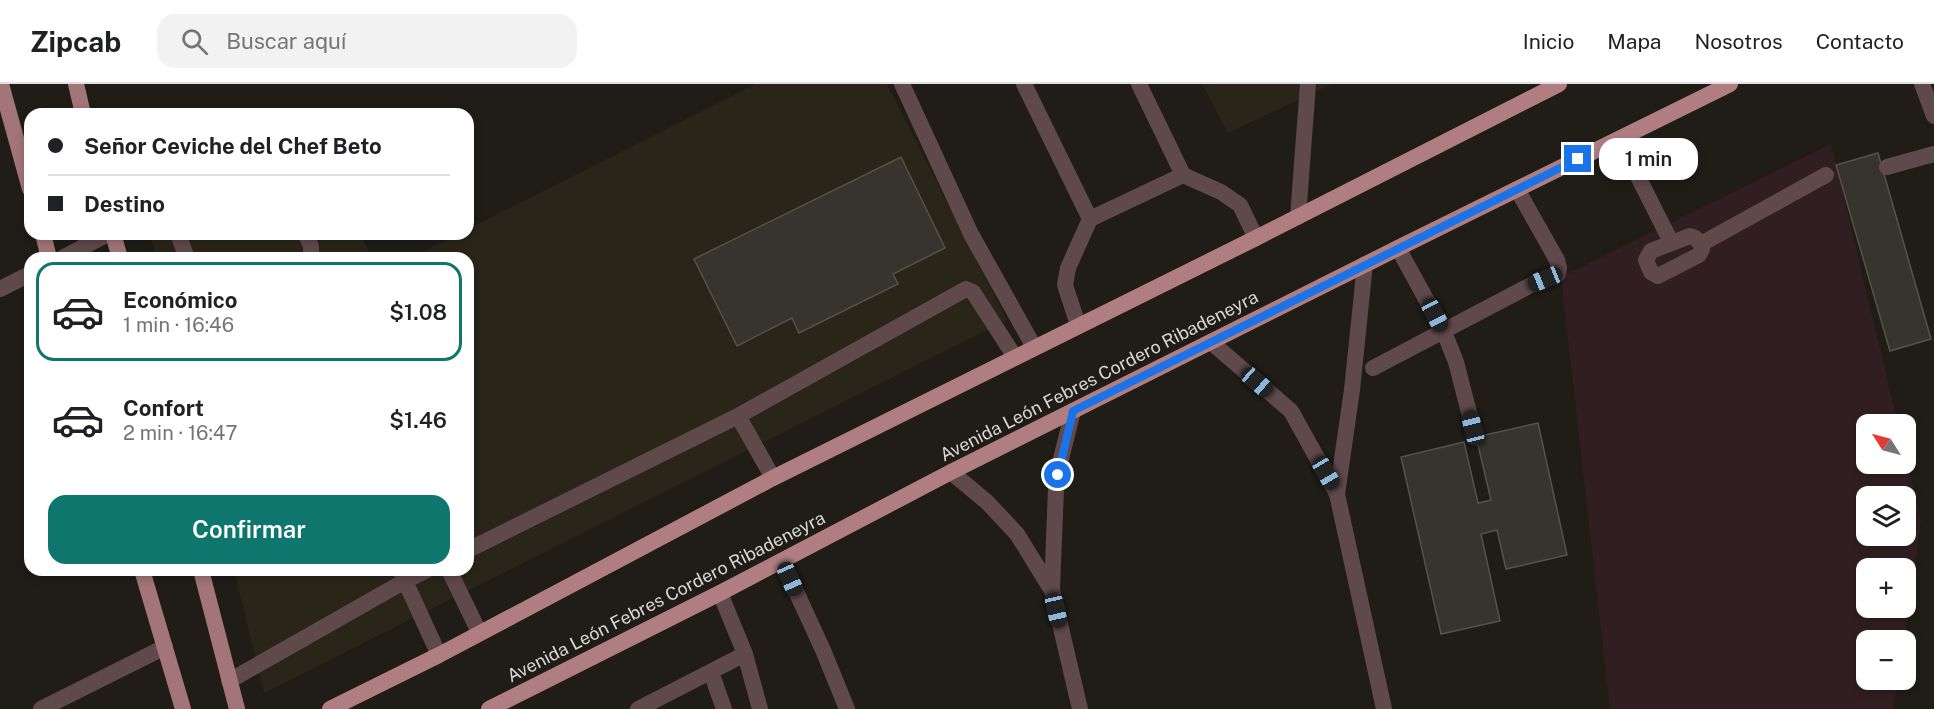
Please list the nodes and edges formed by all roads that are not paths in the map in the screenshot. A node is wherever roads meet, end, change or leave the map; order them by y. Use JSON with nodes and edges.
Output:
{"nodes":[{"id":1,"x":1,"y":84,"type":"edge"},
{"id":2,"x":76,"y":84,"type":"edge"},
{"id":3,"x":902,"y":84,"type":"edge"},
{"id":4,"x":1024,"y":84,"type":"edge"},
{"id":5,"x":1139,"y":84,"type":"edge"},
{"id":6,"x":1308,"y":84,"type":"edge"},
{"id":7,"x":1559,"y":84,"type":"edge"},
{"id":8,"x":1730,"y":84,"type":"edge"},
{"id":9,"x":1922,"y":84,"type":"edge"},
{"id":10,"x":82,"y":108,"type":"edge"},
{"id":11,"x":1934,"y":116,"type":"edge"},
{"id":12,"x":1619,"y":139,"type":"junction"},
{"id":13,"x":1934,"y":154,"type":"edge"},
{"id":14,"x":24,"y":167,"type":"edge"},
{"id":15,"x":1887,"y":167,"type":"dead end"},
{"id":16,"x":1183,"y":174,"type":"junction"},
{"id":17,"x":1826,"y":175,"type":"dead end"},
{"id":18,"x":1517,"y":189,"type":"junction"},
{"id":19,"x":1298,"y":217,"type":"junction"},
{"id":20,"x":1090,"y":219,"type":"junction"},
{"id":21,"x":1256,"y":238,"type":"junction"},
{"id":22,"x":96,"y":240,"type":"edge"},
{"id":23,"x":1671,"y":242,"type":"junction"},
{"id":24,"x":1701,"y":244,"type":"junction"},
{"id":25,"x":1398,"y":248,"type":"junction"},
{"id":26,"x":74,"y":252,"type":"edge"},
{"id":27,"x":1365,"y":264,"type":"junction"},
{"id":28,"x":24,"y":277,"type":"edge"},
{"id":29,"x":0,"y":289,"type":"edge"},
{"id":30,"x":1078,"y":325,"type":"junction"},
{"id":31,"x":1444,"y":332,"type":"junction"},
{"id":32,"x":1212,"y":343,"type":"junction"},
{"id":33,"x":1034,"y":347,"type":"junction"},
{"id":34,"x":1015,"y":357,"type":"junction"},
{"id":35,"x":1373,"y":368,"type":"dead end"},
{"id":36,"x":1073,"y":411,"type":"junction"},
{"id":37,"x":738,"y":416,"type":"junction"},
{"id":38,"x":1473,"y":428,"type":"dead end"},
{"id":39,"x":951,"y":472,"type":"junction"},
{"id":40,"x":773,"y":478,"type":"junction"},
{"id":41,"x":1337,"y":494,"type":"junction"},
{"id":42,"x":474,"y":547,"type":"edge"},
{"id":43,"x":782,"y":561,"type":"junction"},
{"id":44,"x":144,"y":576,"type":"edge"},
{"id":45,"x":203,"y":576,"type":"edge"},
{"id":46,"x":400,"y":576,"type":"edge"},
{"id":47,"x":402,"y":576,"type":"edge"},
{"id":48,"x":452,"y":576,"type":"edge"},
{"id":49,"x":1052,"y":590,"type":"junction"},
{"id":50,"x":720,"y":593,"type":"junction"},
{"id":51,"x":479,"y":632,"type":"junction"},
{"id":52,"x":165,"y":647,"type":"junction"},
{"id":53,"x":745,"y":654,"type":"junction"},
{"id":54,"x":439,"y":655,"type":"junction"},
{"id":55,"x":711,"y":672,"type":"junction"},
{"id":56,"x":229,"y":681,"type":"junction"},
{"id":57,"x":666,"y":703,"type":"edge"},
{"id":58,"x":41,"y":709,"type":"edge"},
{"id":59,"x":183,"y":709,"type":"edge"},
{"id":60,"x":237,"y":709,"type":"edge"},
{"id":61,"x":330,"y":709,"type":"edge"},
{"id":62,"x":489,"y":709,"type":"edge"},
{"id":63,"x":638,"y":709,"type":"edge"},
{"id":64,"x":724,"y":709,"type":"edge"},
{"id":65,"x":760,"y":709,"type":"edge"},
{"id":66,"x":847,"y":709,"type":"edge"},
{"id":67,"x":1080,"y":709,"type":"edge"},
{"id":68,"x":1384,"y":709,"type":"edge"}],
"edges":[{"from":1,"to":14,"type":"main road"},
{"from":2,"to":10,"type":"main road"},
{"from":3,"to":33,"type":"street"},
{"from":4,"to":20,"type":"street"},
{"from":5,"to":16,"type":"street"},
{"from":6,"to":19,"type":"street"},
{"from":7,"to":19,"type":"highway"},
{"from":8,"to":12,"type":"highway","name":"Avenida León Febres Cordero Ribadeneyra"},
{"from":9,"to":11,"type":"street"},
{"from":12,"to":18,"type":"highway","name":"Avenida León Febres Cordero Ribadeneyra"},
{"from":12,"to":23,"type":"street"},
{"from":13,"to":15,"type":"street"},
{"from":16,"to":20,"type":"street"},
{"from":16,"to":21,"type":"street"},
{"from":17,"to":24,"type":"street"},
{"from":18,"to":25,"type":"highway","name":"Avenida León Febres Cordero Ribadeneyra"},
{"from":18,"to":31,"type":"street"},
{"from":19,"to":21,"type":"highway"},
{"from":20,"to":30,"type":"street"},
{"from":21,"to":30,"type":"highway"},
{"from":22,"to":26,"type":"street"},
{"from":23,"to":24,"type":"street"},
{"from":23,"to":24,"type":"street"},
{"from":25,"to":27,"type":"highway","name":"Avenida León Febres Cordero Ribadeneyra"},
{"from":25,"to":31,"type":"street"},
{"from":27,"to":32,"type":"highway","name":"Avenida León Febres Cordero Ribadeneyra"},
{"from":27,"to":41,"type":"street"},
{"from":28,"to":29,"type":"street"},
{"from":30,"to":33,"type":"highway"},
{"from":31,"to":35,"type":"street"},
{"from":31,"to":38,"type":"street"},
{"from":32,"to":36,"type":"highway","name":"Avenida León Febres Cordero Ribadeneyra"},
{"from":32,"to":41,"type":"street"},
{"from":33,"to":34,"type":"highway"},
{"from":34,"to":37,"type":"street"},
{"from":34,"to":40,"type":"highway"},
{"from":36,"to":39,"type":"highway","name":"Avenida León Febres Cordero Ribadeneyra"},
{"from":36,"to":49,"type":"street"},
{"from":37,"to":40,"type":"street"},
{"from":37,"to":42,"type":"street"},
{"from":39,"to":43,"type":"highway","name":"Avenida León Febres Cordero Ribadeneyra"},
{"from":39,"to":49,"type":"street"},
{"from":40,"to":51,"type":"highway"},
{"from":41,"to":68,"type":"street"},
{"from":43,"to":50,"type":"highway","name":"Avenida León Febres Cordero Ribadeneyra"},
{"from":43,"to":66,"type":"street"},
{"from":44,"to":52,"type":"main road"},
{"from":45,"to":56,"type":"main road"},
{"from":46,"to":56,"type":"street"},
{"from":47,"to":54,"type":"street"},
{"from":48,"to":51,"type":"street"},
{"from":49,"to":67,"type":"street"},
{"from":50,"to":53,"type":"street"},
{"from":50,"to":62,"type":"highway","name":"Avenida León Febres Cordero Ribadeneyra"},
{"from":51,"to":54,"type":"highway"},
{"from":52,"to":58,"type":"street"},
{"from":52,"to":59,"type":"main road"},
{"from":53,"to":55,"type":"street"},
{"from":53,"to":65,"type":"street"},
{"from":54,"to":61,"type":"highway"},
{"from":55,"to":57,"type":"street"},
{"from":55,"to":64,"type":"street"},
{"from":56,"to":60,"type":"main road"},
{"from":57,"to":63,"type":"street"}]}
